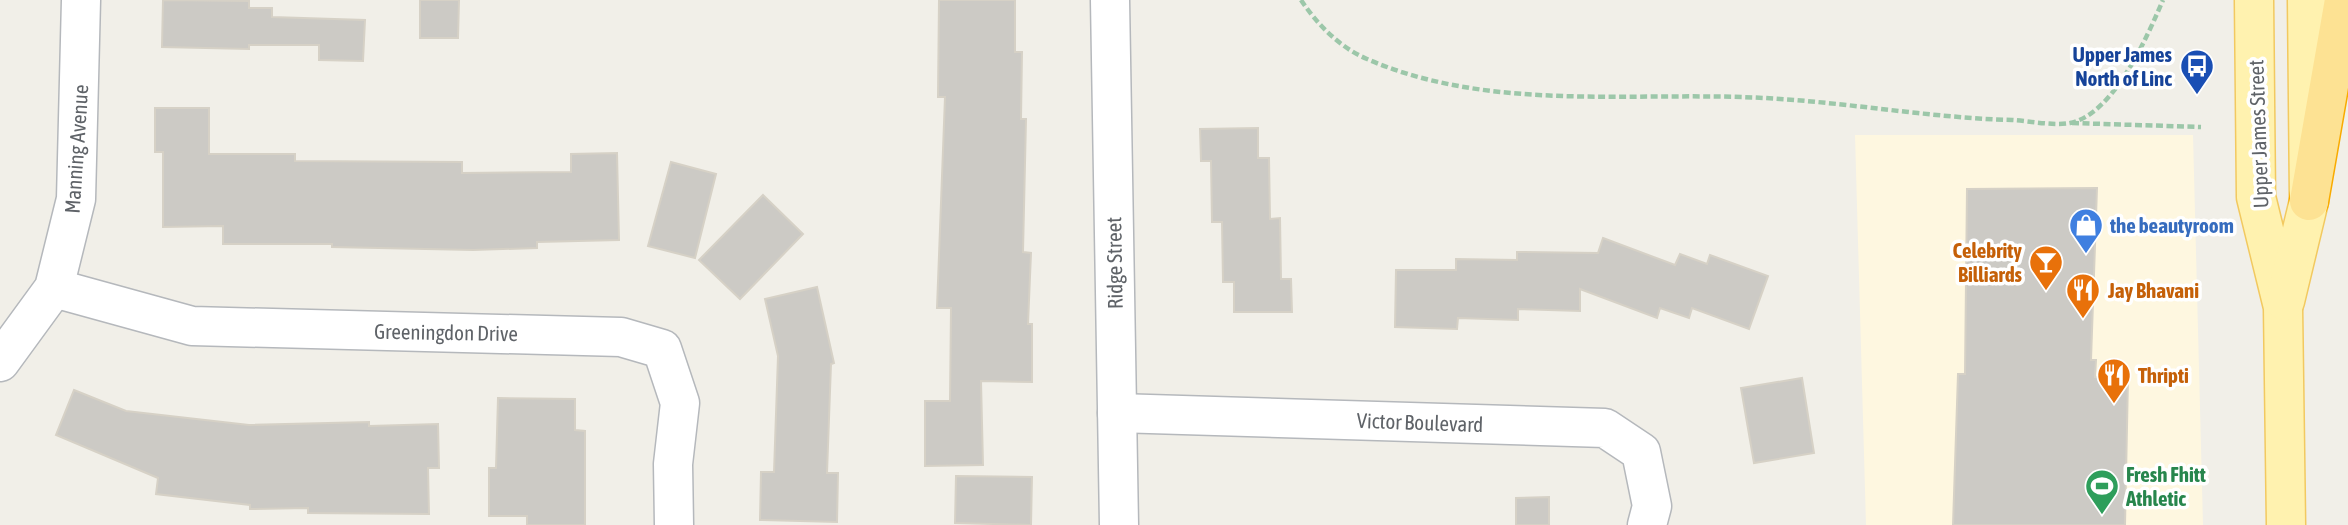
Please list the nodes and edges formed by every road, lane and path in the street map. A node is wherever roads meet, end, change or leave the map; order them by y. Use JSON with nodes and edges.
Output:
{"nodes":[{"id":1,"x":81,"y":0,"type":"edge"},
{"id":2,"x":1110,"y":0,"type":"edge"},
{"id":3,"x":1301,"y":0,"type":"edge"},
{"id":4,"x":2163,"y":0,"type":"edge"},
{"id":5,"x":2254,"y":0,"type":"edge"},
{"id":6,"x":2307,"y":0,"type":"edge"},
{"id":7,"x":2344,"y":0,"type":"edge"},
{"id":8,"x":2071,"y":123,"type":"junction"},
{"id":9,"x":2201,"y":127,"type":"dead end"},
{"id":10,"x":2309,"y":201,"type":"junction"},
{"id":11,"x":54,"y":288,"type":"junction"},
{"id":12,"x":2283,"y":307,"type":"junction"},
{"id":13,"x":0,"y":362,"type":"edge"},
{"id":14,"x":1117,"y":413,"type":"junction"},
{"id":15,"x":674,"y":525,"type":"edge"},
{"id":16,"x":1119,"y":525,"type":"edge"},
{"id":17,"x":1647,"y":525,"type":"edge"},
{"id":18,"x":2286,"y":525,"type":"edge"}],
"edges":[{"from":1,"to":11,"type":"street","name":"Manning Avenue"},
{"from":2,"to":14,"type":"street","name":"Ridge Street"},
{"from":3,"to":8,"type":"path"},
{"from":4,"to":8,"type":"path"},
{"from":5,"to":12,"type":"main road","name":"Upper James Street"},
{"from":6,"to":10,"type":"main road","name":"Upper James Street"},
{"from":7,"to":10,"type":"highway"},
{"from":8,"to":9,"type":"path"},
{"from":10,"to":12,"type":"main road","name":"Upper James Street"},
{"from":11,"to":13,"type":"street","name":"Manning Avenue"},
{"from":11,"to":15,"type":"street","name":"Greeningdon Drive"},
{"from":12,"to":18,"type":"main road","name":"Upper James Street"},
{"from":14,"to":16,"type":"street","name":"Ridge Street"},
{"from":14,"to":17,"type":"street","name":"Victor Boulevard"}]}
